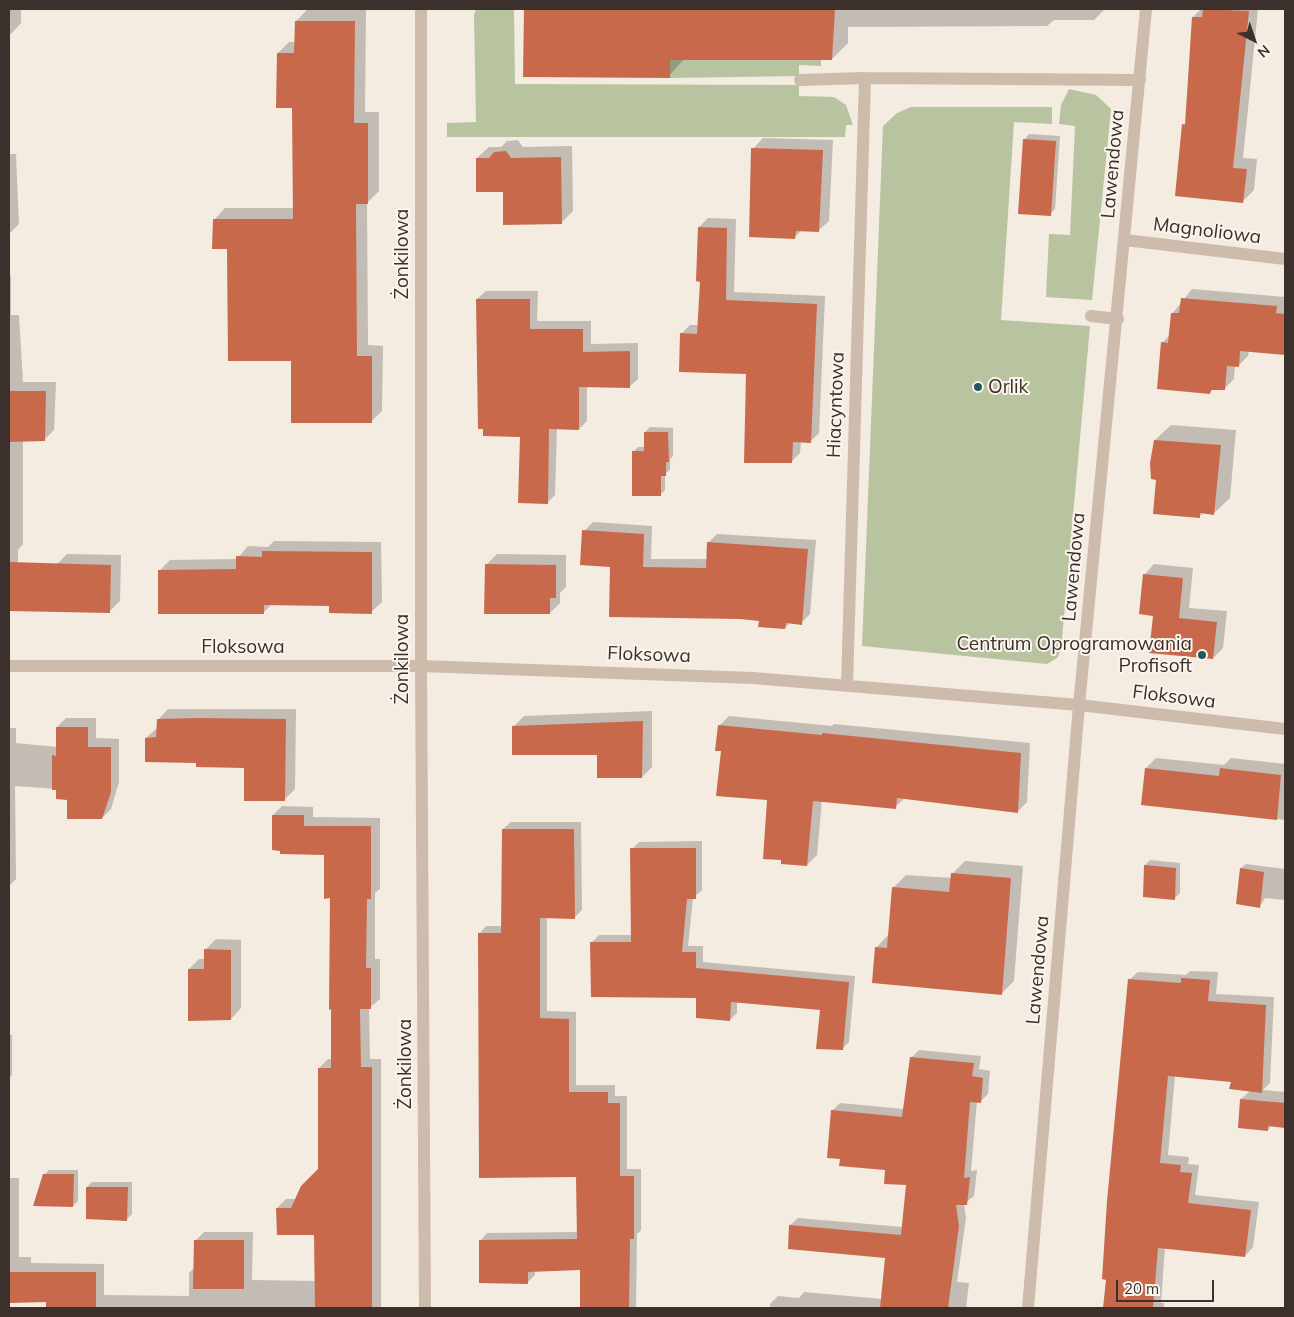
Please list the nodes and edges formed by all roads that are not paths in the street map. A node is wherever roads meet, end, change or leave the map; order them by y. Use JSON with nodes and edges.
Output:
{"nodes":[{"id":1,"x":421,"y":9,"type":"edge"},
{"id":2,"x":1146,"y":9,"type":"edge"},
{"id":3,"x":865,"y":78,"type":"junction"},
{"id":4,"x":800,"y":80,"type":"dead end"},
{"id":5,"x":1140,"y":80,"type":"junction"},
{"id":6,"x":1125,"y":240,"type":"junction"},
{"id":7,"x":1285,"y":259,"type":"edge"},
{"id":8,"x":1091,"y":316,"type":"dead end"},
{"id":9,"x":1118,"y":319,"type":"junction"},
{"id":10,"x":9,"y":666,"type":"edge"},
{"id":11,"x":421,"y":666,"type":"junction"},
{"id":12,"x":847,"y":686,"type":"junction"},
{"id":13,"x":1079,"y":705,"type":"junction"},
{"id":14,"x":1285,"y":730,"type":"edge"},
{"id":15,"x":425,"y":1308,"type":"edge"},
{"id":16,"x":1028,"y":1308,"type":"edge"}],
"edges":[{"from":1,"to":11,"type":"street","name":"Żonkilowa"},
{"from":2,"to":5,"type":"street","name":"Lawendowa"},
{"from":3,"to":4,"type":"street"},
{"from":3,"to":5,"type":"street"},
{"from":3,"to":12,"type":"street","name":"Hiacyntowa"},
{"from":5,"to":6,"type":"street","name":"Lawendowa"},
{"from":6,"to":7,"type":"street","name":"Magnoliowa"},
{"from":6,"to":9,"type":"street","name":"Lawendowa"},
{"from":8,"to":9,"type":"street"},
{"from":9,"to":13,"type":"street","name":"Lawendowa"},
{"from":10,"to":11,"type":"street","name":"Floksowa"},
{"from":11,"to":12,"type":"street","name":"Floksowa"},
{"from":11,"to":15,"type":"street","name":"Żonkilowa"},
{"from":12,"to":13,"type":"street","name":"Floksowa"},
{"from":13,"to":14,"type":"street","name":"Floksowa"},
{"from":13,"to":16,"type":"street","name":"Lawendowa"}]}
